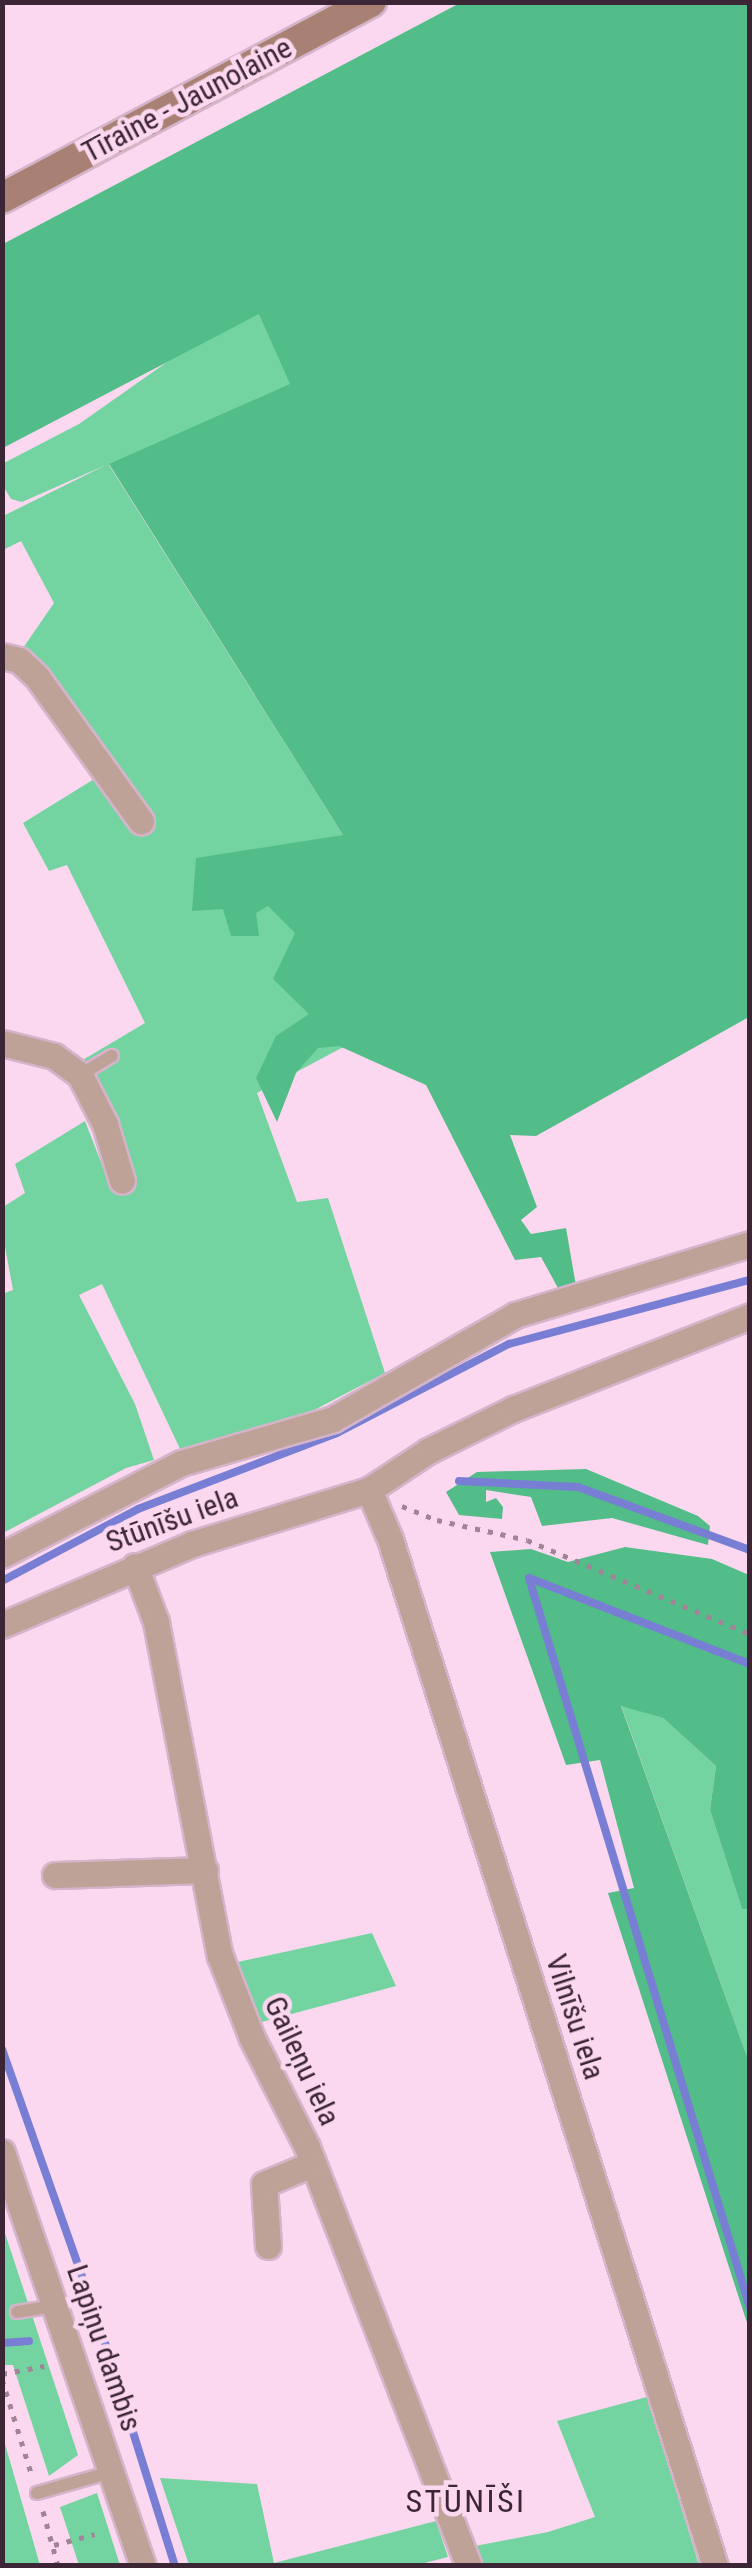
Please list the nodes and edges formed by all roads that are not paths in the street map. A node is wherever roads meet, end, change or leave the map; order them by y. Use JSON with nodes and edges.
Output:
{"nodes":[{"id":1,"x":371,"y":2,"type":"edge"},
{"id":2,"x":2,"y":198,"type":"edge"},
{"id":3,"x":2,"y":656,"type":"edge"},
{"id":4,"x":141,"y":822,"type":"dead end"},
{"id":5,"x":2,"y":1043,"type":"edge"},
{"id":6,"x":112,"y":1056,"type":"dead end"},
{"id":7,"x":80,"y":1074,"type":"junction"},
{"id":8,"x":122,"y":1181,"type":"dead end"},
{"id":9,"x":750,"y":1244,"type":"edge"},
{"id":10,"x":750,"y":1316,"type":"edge"},
{"id":11,"x":369,"y":1490,"type":"junction"},
{"id":12,"x":2,"y":1555,"type":"edge"},
{"id":13,"x":136,"y":1566,"type":"junction"},
{"id":14,"x":2,"y":1625,"type":"edge"},
{"id":15,"x":205,"y":1870,"type":"junction"},
{"id":16,"x":55,"y":1875,"type":"dead end"},
{"id":17,"x":2,"y":2152,"type":"edge"},
{"id":18,"x":312,"y":2164,"type":"junction"},
{"id":19,"x":268,"y":2246,"type":"dead end"},
{"id":20,"x":56,"y":2306,"type":"junction"},
{"id":21,"x":17,"y":2312,"type":"dead end"},
{"id":22,"x":111,"y":2472,"type":"junction"},
{"id":23,"x":37,"y":2493,"type":"road end"},
{"id":24,"x":143,"y":2566,"type":"edge"},
{"id":25,"x":469,"y":2566,"type":"edge"},
{"id":26,"x":714,"y":2566,"type":"edge"}],
"edges":[{"from":1,"to":2,"type":"main road","name":"Tīraine - Jaunolaine"},
{"from":3,"to":4,"type":"street"},
{"from":5,"to":7,"type":"street"},
{"from":6,"to":7,"type":"lane"},
{"from":7,"to":8,"type":"street"},
{"from":9,"to":12,"type":"street"},
{"from":10,"to":11,"type":"street","name":"Stūnīšu iela"},
{"from":11,"to":13,"type":"street","name":"Stūnīšu iela"},
{"from":11,"to":26,"type":"street","name":"Vilnīšu iela"},
{"from":13,"to":14,"type":"street","name":"Stūnīšu iela"},
{"from":13,"to":15,"type":"street","name":"Gaileņu iela"},
{"from":15,"to":16,"type":"street"},
{"from":15,"to":18,"type":"street","name":"Gaileņu iela"},
{"from":17,"to":20,"type":"street","name":"Lapiņu dambis"},
{"from":18,"to":19,"type":"street"},
{"from":18,"to":25,"type":"street","name":"Gaileņu iela"},
{"from":20,"to":21,"type":"lane"},
{"from":20,"to":22,"type":"street","name":"Lapiņu dambis"},
{"from":22,"to":23,"type":"lane"},
{"from":22,"to":24,"type":"street","name":"Lapiņu dambis"}]}
